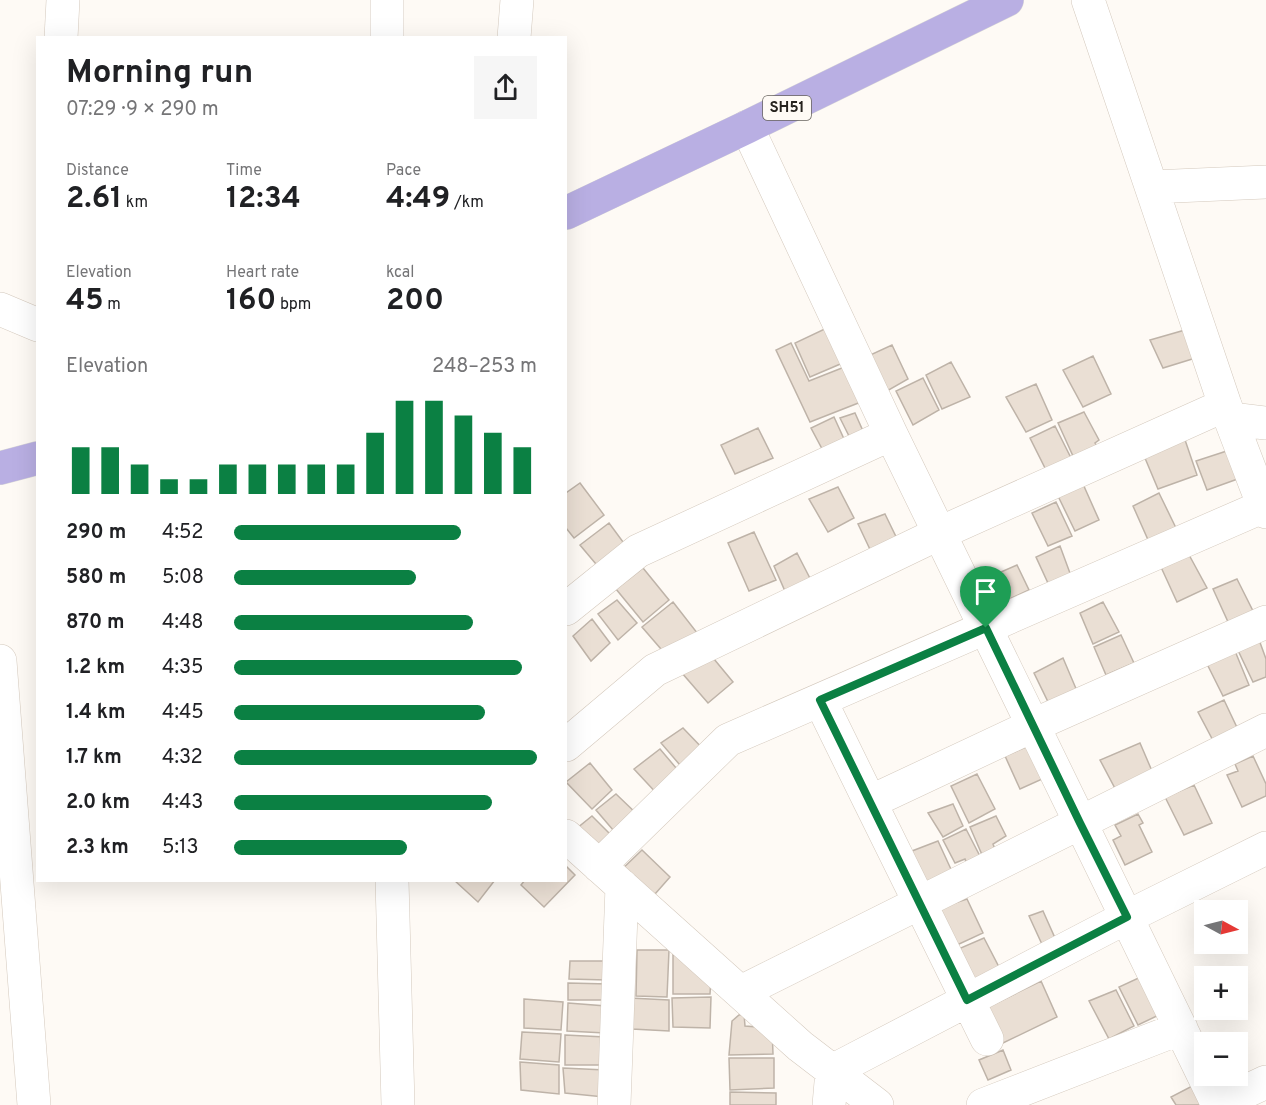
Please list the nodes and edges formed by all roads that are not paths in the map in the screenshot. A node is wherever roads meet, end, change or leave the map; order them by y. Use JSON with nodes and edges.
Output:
{"nodes":[{"id":1,"x":63,"y":0,"type":"edge"},
{"id":2,"x":387,"y":0,"type":"edge"},
{"id":3,"x":517,"y":0,"type":"edge"},
{"id":4,"x":1007,"y":0,"type":"edge"},
{"id":5,"x":1088,"y":0,"type":"edge"},
{"id":6,"x":61,"y":36,"type":"edge"},
{"id":7,"x":387,"y":36,"type":"edge"},
{"id":8,"x":514,"y":36,"type":"edge"},
{"id":9,"x":747,"y":127,"type":"junction"},
{"id":10,"x":1266,"y":182,"type":"edge"},
{"id":11,"x":1152,"y":187,"type":"junction"},
{"id":12,"x":567,"y":213,"type":"edge"},
{"id":13,"x":0,"y":309,"type":"edge"},
{"id":14,"x":36,"y":324,"type":"edge"},
{"id":15,"x":1228,"y":412,"type":"junction"},
{"id":16,"x":1266,"y":423,"type":"edge"},
{"id":17,"x":891,"y":434,"type":"junction"},
{"id":18,"x":36,"y":459,"type":"edge"},
{"id":19,"x":0,"y":468,"type":"edge"},
{"id":20,"x":1265,"y":509,"type":"edge"},
{"id":21,"x":940,"y":533,"type":"junction"},
{"id":22,"x":567,"y":608,"type":"edge"},
{"id":23,"x":1266,"y":622,"type":"edge"},
{"id":24,"x":986,"y":628,"type":"junction"},
{"id":25,"x":0,"y":661,"type":"edge"},
{"id":26,"x":820,"y":700,"type":"junction"},
{"id":27,"x":1034,"y":725,"type":"junction"},
{"id":28,"x":1266,"y":730,"type":"edge"},
{"id":29,"x":567,"y":744,"type":"edge"},
{"id":30,"x":870,"y":802,"type":"junction"},
{"id":31,"x":1080,"y":823,"type":"junction"},
{"id":32,"x":567,"y":837,"type":"edge"},
{"id":33,"x":1266,"y":848,"type":"edge"},
{"id":34,"x":611,"y":876,"type":"junction"},
{"id":35,"x":392,"y":882,"type":"edge"},
{"id":36,"x":920,"y":903,"type":"junction"},
{"id":37,"x":1127,"y":917,"type":"junction"},
{"id":38,"x":741,"y":992,"type":"junction"},
{"id":39,"x":967,"y":1000,"type":"junction"},
{"id":40,"x":1181,"y":1028,"type":"junction"},
{"id":41,"x":987,"y":1040,"type":"dead end"},
{"id":42,"x":832,"y":1071,"type":"junction"},
{"id":43,"x":1266,"y":1082,"type":"edge"},
{"id":44,"x":34,"y":1105,"type":"edge"},
{"id":45,"x":398,"y":1105,"type":"edge"},
{"id":46,"x":614,"y":1105,"type":"edge"},
{"id":47,"x":829,"y":1105,"type":"edge"},
{"id":48,"x":877,"y":1105,"type":"edge"},
{"id":49,"x":983,"y":1105,"type":"edge"},
{"id":50,"x":1217,"y":1105,"type":"edge"}],
"edges":[{"from":1,"to":6,"type":"street"},
{"from":2,"to":7,"type":"street"},
{"from":3,"to":8,"type":"street"},
{"from":4,"to":9,"type":"main road","number":"SH51"},
{"from":5,"to":11,"type":"street"},
{"from":9,"to":12,"type":"main road","number":"SH51"},
{"from":9,"to":17,"type":"street"},
{"from":10,"to":11,"type":"street"},
{"from":11,"to":15,"type":"street"},
{"from":13,"to":14,"type":"street"},
{"from":15,"to":16,"type":"street"},
{"from":15,"to":20,"type":"street"},
{"from":15,"to":21,"type":"street"},
{"from":17,"to":21,"type":"street"},
{"from":17,"to":22,"type":"street"},
{"from":18,"to":19,"type":"main road"},
{"from":20,"to":24,"type":"street"},
{"from":21,"to":24,"type":"street"},
{"from":21,"to":29,"type":"street"},
{"from":23,"to":27,"type":"street"},
{"from":24,"to":26,"type":"street"},
{"from":24,"to":27,"type":"street"},
{"from":25,"to":44,"type":"street"},
{"from":26,"to":30,"type":"street"},
{"from":26,"to":34,"type":"street"},
{"from":27,"to":30,"type":"street"},
{"from":27,"to":31,"type":"street"},
{"from":28,"to":31,"type":"street"},
{"from":30,"to":36,"type":"street"},
{"from":31,"to":36,"type":"street"},
{"from":31,"to":37,"type":"street"},
{"from":32,"to":34,"type":"street"},
{"from":33,"to":37,"type":"street"},
{"from":34,"to":38,"type":"street"},
{"from":34,"to":46,"type":"street"},
{"from":35,"to":45,"type":"street"},
{"from":36,"to":38,"type":"street"},
{"from":36,"to":39,"type":"street"},
{"from":37,"to":39,"type":"street"},
{"from":37,"to":40,"type":"street"},
{"from":38,"to":42,"type":"street"},
{"from":39,"to":41,"type":"street"},
{"from":39,"to":42,"type":"street"},
{"from":40,"to":49,"type":"street"},
{"from":40,"to":50,"type":"street"},
{"from":42,"to":47,"type":"street"},
{"from":42,"to":48,"type":"street"},
{"from":43,"to":50,"type":"street"}]}
